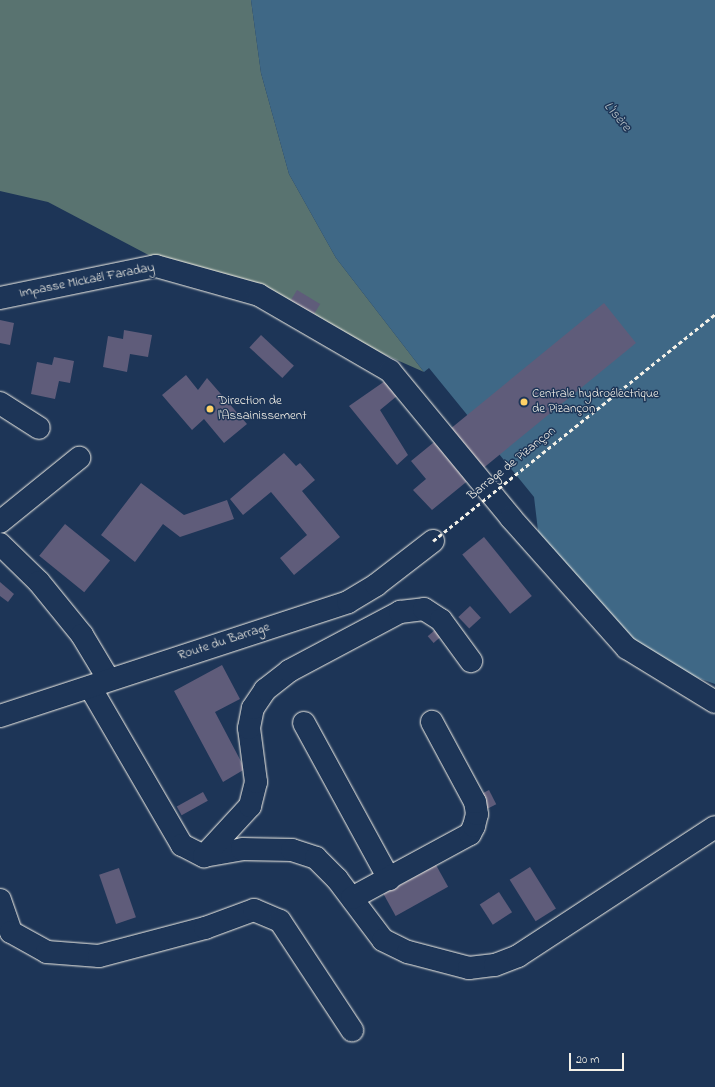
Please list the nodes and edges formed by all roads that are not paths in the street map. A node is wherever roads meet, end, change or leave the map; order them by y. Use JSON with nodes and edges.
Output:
{"nodes":[{"id":1,"x":0,"y":298,"type":"edge"},
{"id":2,"x":0,"y":403,"type":"edge"},
{"id":3,"x":39,"y":428,"type":"dead end"},
{"id":4,"x":79,"y":458,"type":"dead end"},
{"id":5,"x":0,"y":522,"type":"edge"},
{"id":6,"x":433,"y":540,"type":"road end"},
{"id":7,"x":0,"y":544,"type":"edge"},
{"id":8,"x":471,"y":660,"type":"dead end"},
{"id":9,"x":99,"y":684,"type":"junction"},
{"id":10,"x":715,"y":702,"type":"edge"},
{"id":11,"x":0,"y":716,"type":"edge"},
{"id":12,"x":432,"y":722,"type":"dead end"},
{"id":13,"x":304,"y":723,"type":"dead end"},
{"id":14,"x":715,"y":827,"type":"edge"},
{"id":15,"x":204,"y":856,"type":"junction"},
{"id":16,"x":389,"y":879,"type":"junction"},
{"id":17,"x":352,"y":898,"type":"junction"},
{"id":18,"x":0,"y":900,"type":"edge"},
{"id":19,"x":352,"y":1030,"type":"dead end"}],
"edges":[{"from":1,"to":10,"type":"street","name":"Impasse Mickaël Faraday"},
{"from":2,"to":3,"type":"street"},
{"from":4,"to":5,"type":"street"},
{"from":6,"to":9,"type":"street","name":"Route du Barrage"},
{"from":7,"to":9,"type":"street"},
{"from":8,"to":15,"type":"street"},
{"from":9,"to":11,"type":"street","name":"Route du Barrage"},
{"from":9,"to":15,"type":"street"},
{"from":12,"to":16,"type":"street"},
{"from":13,"to":16,"type":"street"},
{"from":14,"to":17,"type":"street"},
{"from":15,"to":17,"type":"street"},
{"from":16,"to":17,"type":"street"},
{"from":18,"to":19,"type":"street"}]}
